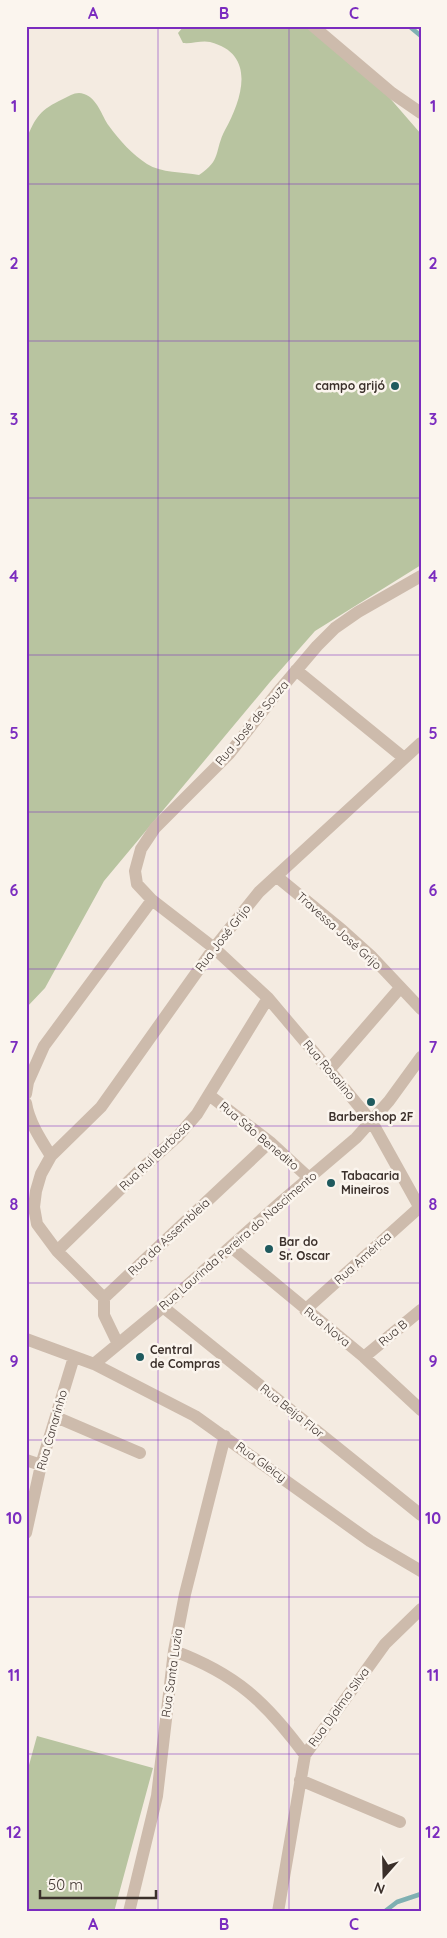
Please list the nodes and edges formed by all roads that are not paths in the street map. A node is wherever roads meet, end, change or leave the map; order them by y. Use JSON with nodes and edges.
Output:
{"nodes":[{"id":1,"x":314,"y":26,"type":"edge"},
{"id":2,"x":421,"y":113,"type":"edge"},
{"id":3,"x":421,"y":576,"type":"edge"},
{"id":4,"x":296,"y":670,"type":"junction"},
{"id":5,"x":421,"y":743,"type":"edge"},
{"id":6,"x":404,"y":758,"type":"junction"},
{"id":7,"x":276,"y":876,"type":"junction"},
{"id":8,"x":152,"y":900,"type":"junction"},
{"id":9,"x":214,"y":948,"type":"junction"},
{"id":10,"x":400,"y":988,"type":"junction"},
{"id":11,"x":268,"y":998,"type":"junction"},
{"id":12,"x":421,"y":1009,"type":"edge"},
{"id":13,"x":421,"y":1057,"type":"edge"},
{"id":14,"x":329,"y":1070,"type":"junction"},
{"id":15,"x":26,"y":1094,"type":"edge"},
{"id":16,"x":208,"y":1095,"type":"junction"},
{"id":17,"x":26,"y":1103,"type":"edge"},
{"id":18,"x":372,"y":1122,"type":"junction"},
{"id":19,"x":270,"y":1142,"type":"junction"},
{"id":20,"x":51,"y":1156,"type":"junction"},
{"id":21,"x":309,"y":1178,"type":"junction"},
{"id":22,"x":420,"y":1208,"type":"edge"},
{"id":23,"x":231,"y":1247,"type":"junction"},
{"id":24,"x":57,"y":1250,"type":"junction"},
{"id":25,"x":104,"y":1298,"type":"junction"},
{"id":26,"x":163,"y":1307,"type":"junction"},
{"id":27,"x":305,"y":1310,"type":"junction"},
{"id":28,"x":421,"y":1310,"type":"edge"},
{"id":29,"x":26,"y":1339,"type":"edge"},
{"id":30,"x":118,"y":1344,"type":"junction"},
{"id":31,"x":74,"y":1357,"type":"junction"},
{"id":32,"x":364,"y":1357,"type":"junction"},
{"id":33,"x":94,"y":1364,"type":"junction"},
{"id":34,"x":421,"y":1410,"type":"edge"},
{"id":35,"x":56,"y":1417,"type":"junction"},
{"id":36,"x":225,"y":1436,"type":"junction"},
{"id":37,"x":140,"y":1453,"type":"dead end"},
{"id":38,"x":26,"y":1460,"type":"edge"},
{"id":39,"x":41,"y":1465,"type":"junction"},
{"id":40,"x":421,"y":1515,"type":"edge"},
{"id":41,"x":26,"y":1533,"type":"edge"},
{"id":42,"x":421,"y":1571,"type":"edge"},
{"id":43,"x":421,"y":1609,"type":"edge"},
{"id":44,"x":174,"y":1651,"type":"junction"},
{"id":45,"x":305,"y":1755,"type":"junction"},
{"id":46,"x":300,"y":1780,"type":"junction"},
{"id":47,"x":400,"y":1822,"type":"dead end"},
{"id":48,"x":128,"y":1912,"type":"edge"},
{"id":49,"x":278,"y":1912,"type":"edge"}],
"edges":[{"from":1,"to":2,"type":"street"},
{"from":3,"to":4,"type":"street","name":"Rua José de Souza"},
{"from":4,"to":6,"type":"street"},
{"from":4,"to":8,"type":"street","name":"Rua José de Souza"},
{"from":5,"to":6,"type":"street","name":"Rua José Grijo"},
{"from":6,"to":7,"type":"street","name":"Rua José Grijo"},
{"from":7,"to":9,"type":"street","name":"Rua José Grijo"},
{"from":7,"to":10,"type":"street","name":"Travessa José Grijo"},
{"from":8,"to":9,"type":"street","name":"Rua José de Souza"},
{"from":8,"to":15,"type":"street"},
{"from":9,"to":11,"type":"street","name":"Rua Rosalino"},
{"from":9,"to":20,"type":"street","name":"Rua José Grijo"},
{"from":10,"to":12,"type":"street","name":"Travessa José Grijo"},
{"from":10,"to":14,"type":"street"},
{"from":11,"to":14,"type":"street","name":"Rua Rosalino"},
{"from":11,"to":16,"type":"street","name":"Rua Rui Barbosa"},
{"from":13,"to":18,"type":"street","name":"Rua Laurinda Pereira do Nascimento"},
{"from":14,"to":18,"type":"street","name":"Rua Rosalino"},
{"from":16,"to":19,"type":"street","name":"Rua São Benedito"},
{"from":16,"to":24,"type":"street","name":"Rua Rui Barbosa"},
{"from":17,"to":20,"type":"street"},
{"from":18,"to":21,"type":"street","name":"Rua Laurinda Pereira do Nascimento"},
{"from":18,"to":22,"type":"street","name":"Rua Rosalino"},
{"from":19,"to":21,"type":"street","name":"Rua São Benedito"},
{"from":19,"to":25,"type":"street","name":"Rua da Assembleia"},
{"from":20,"to":24,"type":"street"},
{"from":21,"to":23,"type":"street","name":"Rua Laurinda Pereira do Nascimento"},
{"from":22,"to":27,"type":"street","name":"Rua América"},
{"from":23,"to":26,"type":"street","name":"Rua Laurinda Pereira do Nascimento"},
{"from":23,"to":27,"type":"street","name":"Rua Nova"},
{"from":24,"to":25,"type":"street"},
{"from":25,"to":30,"type":"street"},
{"from":26,"to":30,"type":"street","name":"Rua Laurinda Pereira do Nascimento"},
{"from":26,"to":40,"type":"street","name":"Rua Beija Flor"},
{"from":27,"to":32,"type":"street","name":"Rua Nova"},
{"from":28,"to":32,"type":"street","name":"Rua B"},
{"from":29,"to":31,"type":"street"},
{"from":30,"to":33,"type":"street","name":"Rua Laurinda Pereira do Nascimento"},
{"from":31,"to":33,"type":"street"},
{"from":31,"to":35,"type":"street","name":"Rua Canarinho"},
{"from":32,"to":34,"type":"street","name":"Rua Nova"},
{"from":33,"to":36,"type":"street","name":"Rua Gleicy"},
{"from":35,"to":37,"type":"street"},
{"from":35,"to":39,"type":"street","name":"Rua Canarinho"},
{"from":36,"to":42,"type":"street","name":"Rua Gleicy"},
{"from":36,"to":44,"type":"street","name":"Rua Santa Luzia"},
{"from":38,"to":39,"type":"street"},
{"from":39,"to":41,"type":"street","name":"Rua Canarinho"},
{"from":43,"to":45,"type":"street","name":"Rua Djalma Silva"},
{"from":44,"to":45,"type":"street"},
{"from":44,"to":48,"type":"street","name":"Rua Santa Luzia"},
{"from":45,"to":46,"type":"street","name":"Rua Djalma Silva"},
{"from":46,"to":47,"type":"street"},
{"from":46,"to":49,"type":"street","name":"Rua Djalma Silva"}]}
